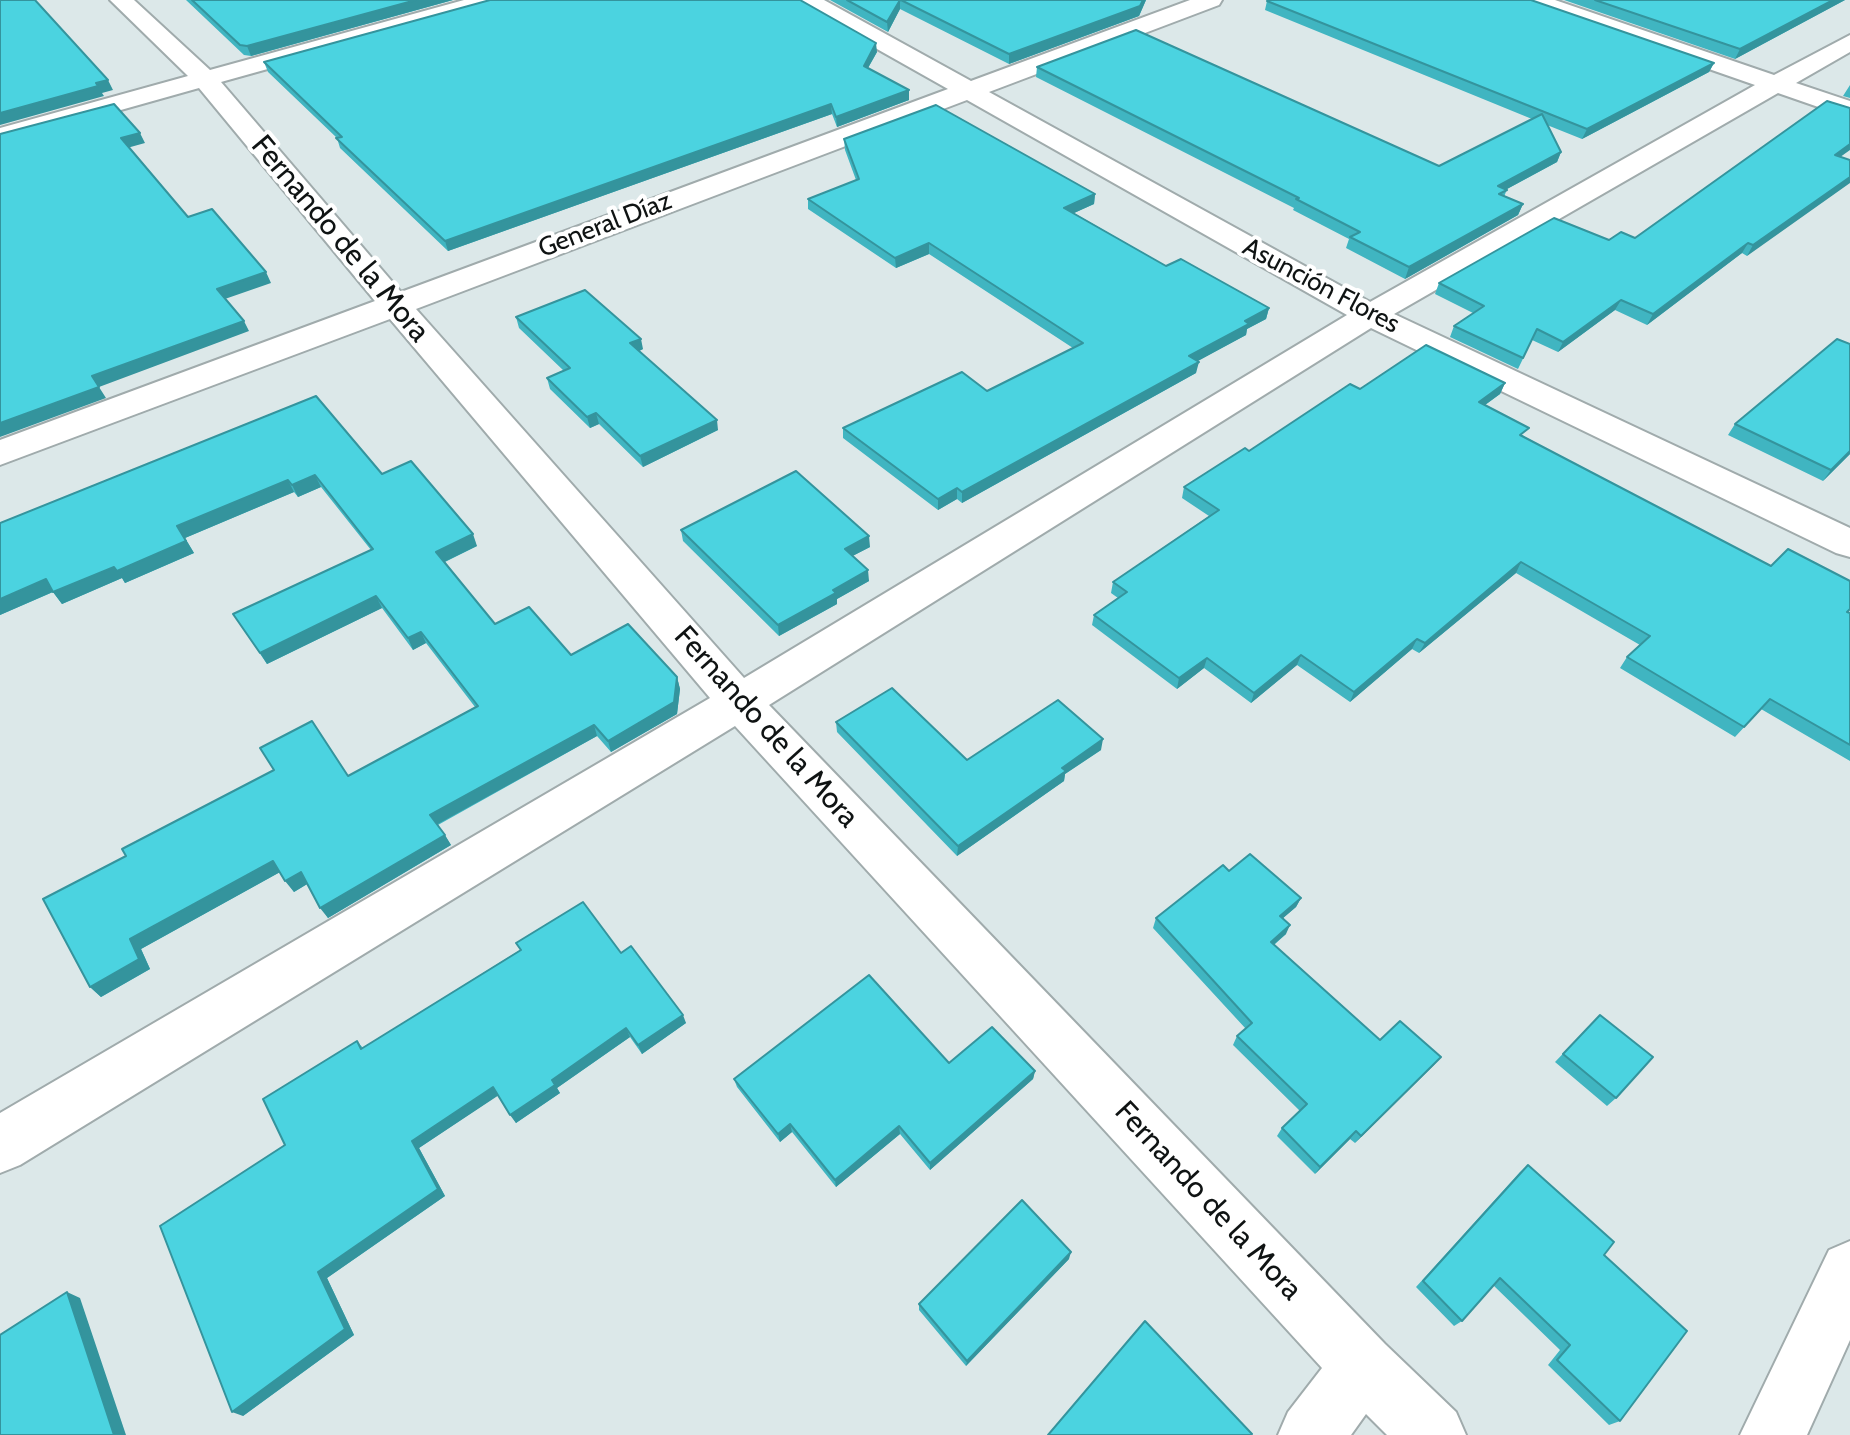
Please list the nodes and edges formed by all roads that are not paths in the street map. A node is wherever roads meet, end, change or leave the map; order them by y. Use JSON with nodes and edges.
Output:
{"nodes":[{"id":1,"x":121,"y":0,"type":"edge"},
{"id":2,"x":489,"y":0,"type":"edge"},
{"id":3,"x":807,"y":0,"type":"edge"},
{"id":4,"x":1211,"y":0,"type":"edge"},
{"id":5,"x":1533,"y":0,"type":"edge"},
{"id":6,"x":1850,"y":42,"type":"edge"},
{"id":7,"x":205,"y":79,"type":"junction"},
{"id":8,"x":1777,"y":85,"type":"junction"},
{"id":9,"x":967,"y":89,"type":"junction"},
{"id":10,"x":1850,"y":110,"type":"edge"},
{"id":11,"x":0,"y":136,"type":"edge"},
{"id":12,"x":395,"y":305,"type":"junction"},
{"id":13,"x":1370,"y":315,"type":"junction"},
{"id":14,"x":0,"y":453,"type":"edge"},
{"id":15,"x":1850,"y":544,"type":"edge"},
{"id":16,"x":739,"y":702,"type":"junction"},
{"id":17,"x":0,"y":1145,"type":"edge"},
{"id":18,"x":1850,"y":1271,"type":"edge"},
{"id":19,"x":1363,"y":1366,"type":"junction"},
{"id":20,"x":1311,"y":1435,"type":"edge"},
{"id":21,"x":1433,"y":1435,"type":"edge"},
{"id":22,"x":1773,"y":1435,"type":"edge"}],
"edges":[{"from":1,"to":7,"type":"street","name":"Fernando de la Mora"},
{"from":2,"to":7,"type":"street"},
{"from":3,"to":9,"type":"street","name":"Asunción Flores"},
{"from":4,"to":9,"type":"street","name":"General Díaz"},
{"from":5,"to":8,"type":"street"},
{"from":6,"to":8,"type":"street"},
{"from":7,"to":11,"type":"street"},
{"from":7,"to":12,"type":"street","name":"Fernando de la Mora"},
{"from":8,"to":10,"type":"street"},
{"from":8,"to":13,"type":"street"},
{"from":9,"to":12,"type":"street","name":"General Díaz"},
{"from":9,"to":13,"type":"street","name":"Asunción Flores"},
{"from":12,"to":14,"type":"street","name":"General Díaz"},
{"from":12,"to":16,"type":"street","name":"Fernando de la Mora"},
{"from":13,"to":15,"type":"street","name":"Asunción Flores"},
{"from":13,"to":16,"type":"street"},
{"from":16,"to":17,"type":"street"},
{"from":16,"to":19,"type":"street","name":"Fernando de la Mora"},
{"from":18,"to":22,"type":"street"},
{"from":19,"to":20,"type":"street"},
{"from":19,"to":21,"type":"street","name":"Fernando de la Mora"}]}
